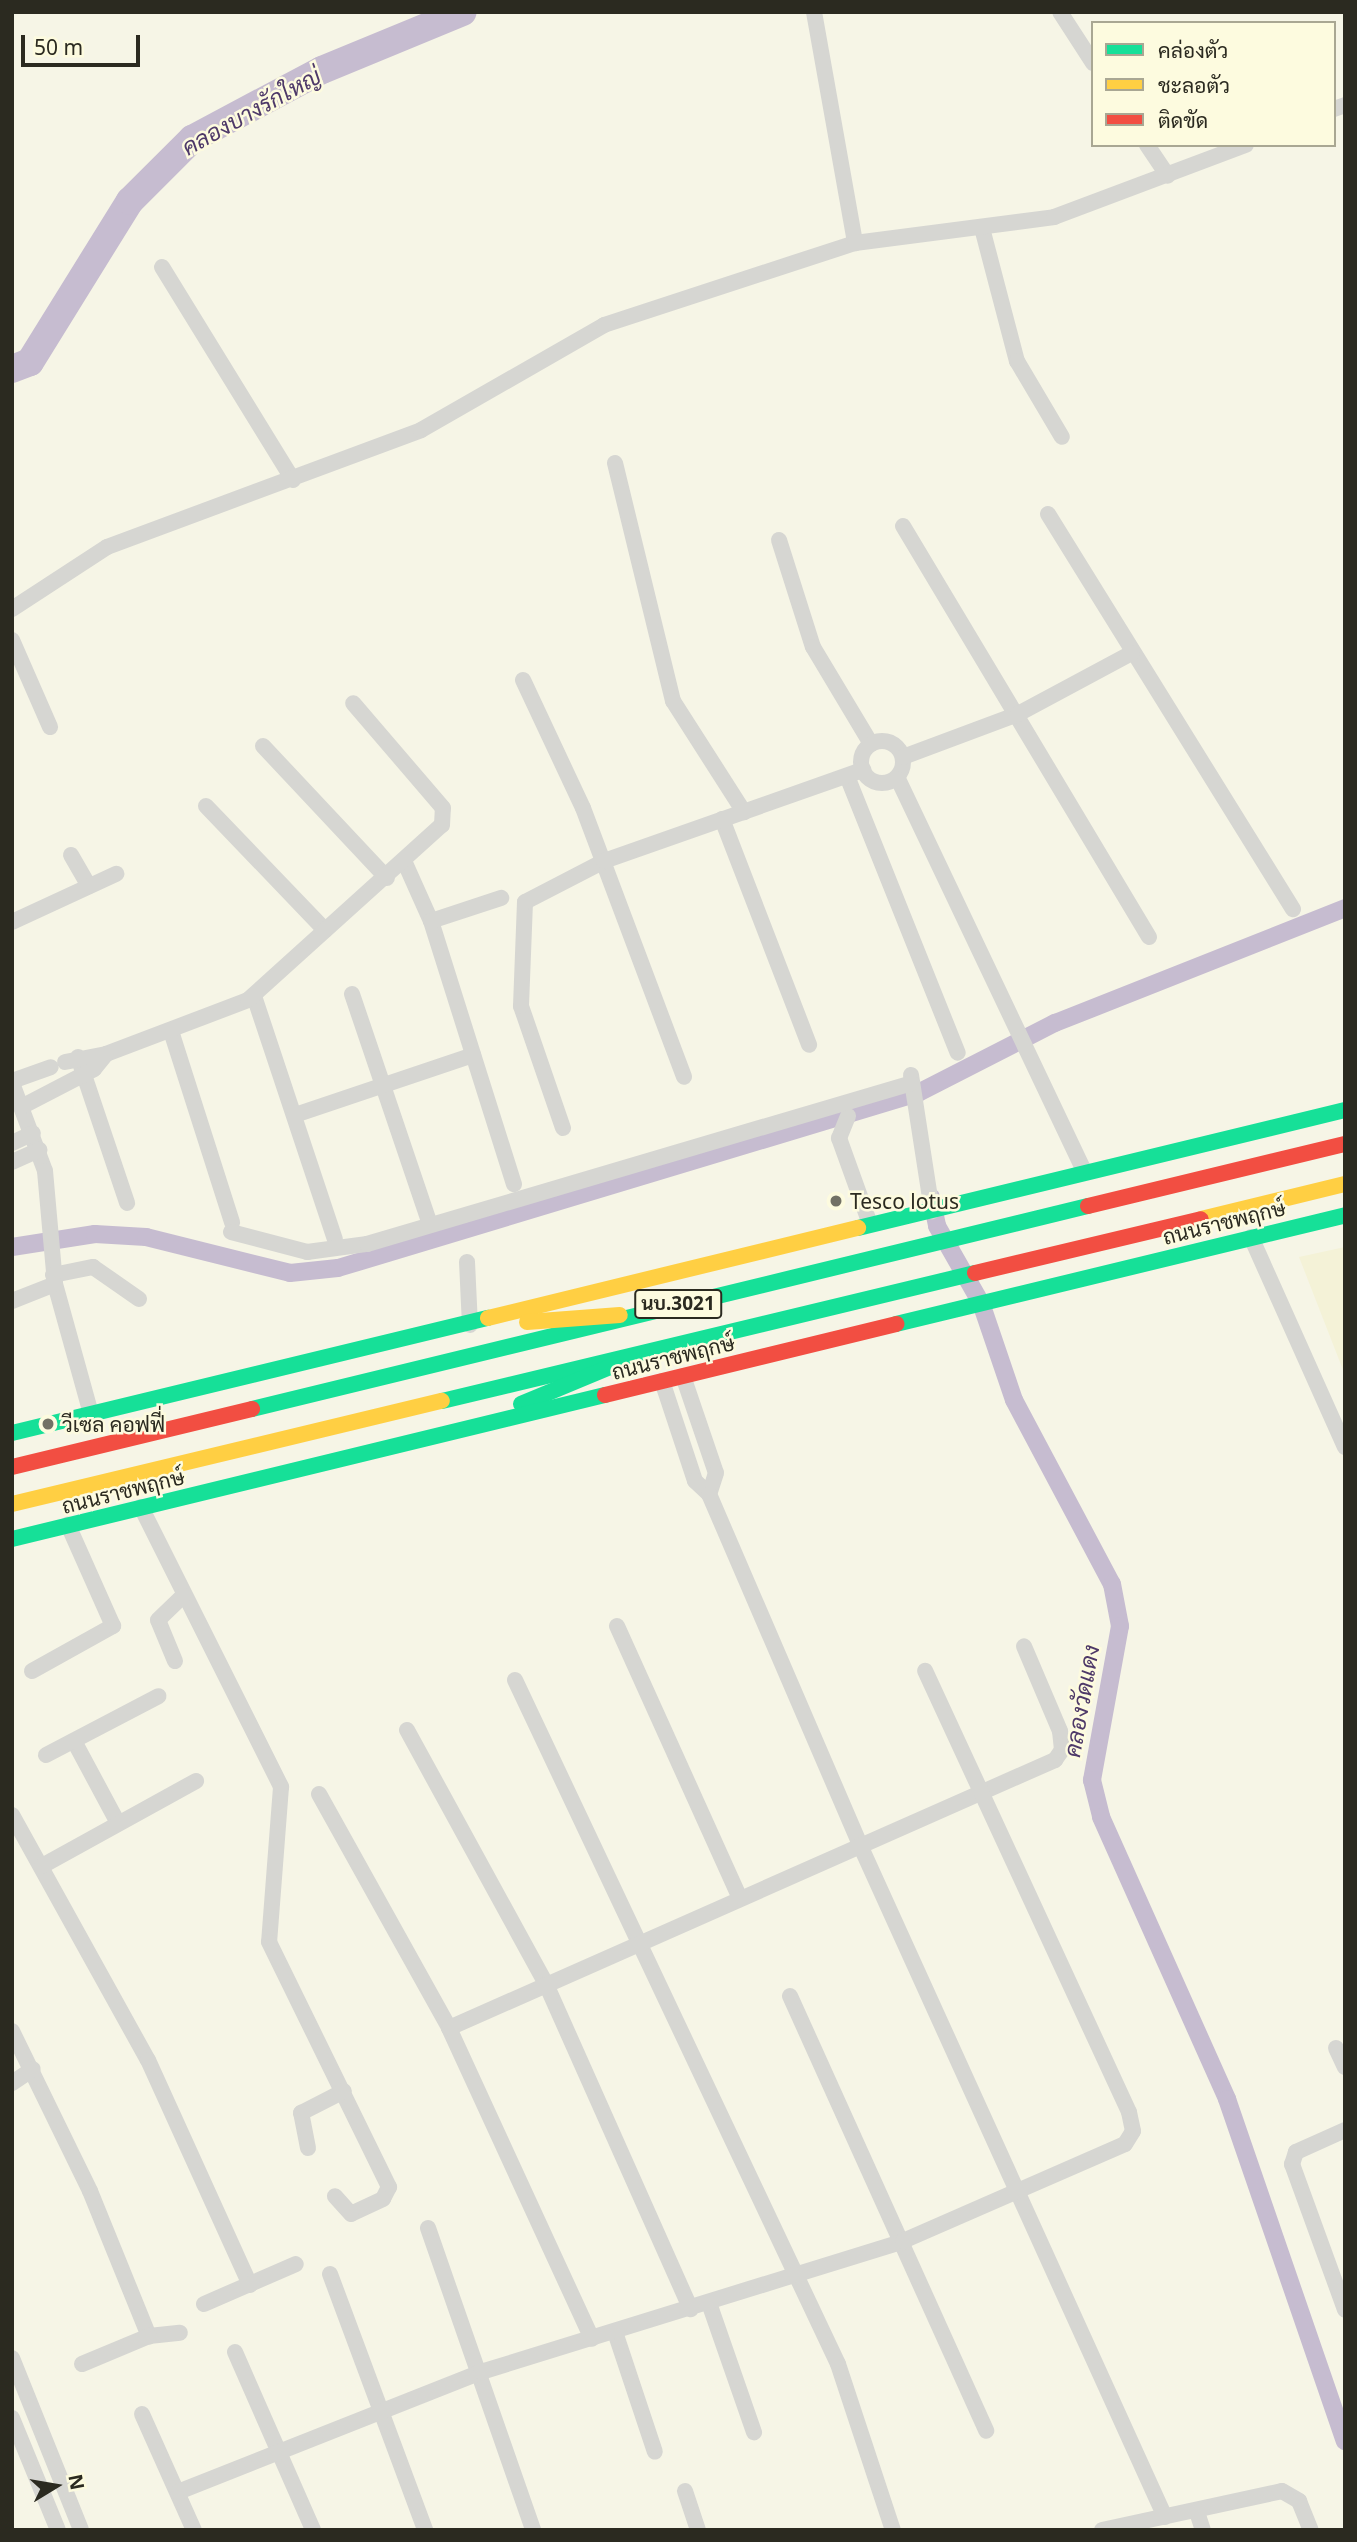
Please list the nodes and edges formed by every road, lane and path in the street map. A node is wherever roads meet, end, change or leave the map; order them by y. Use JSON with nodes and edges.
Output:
{"nodes":[{"id":1,"x":814,"y":12,"type":"edge"},
{"id":2,"x":1060,"y":12,"type":"edge"},
{"id":3,"x":1091,"y":59,"type":"edge"},
{"id":4,"x":1148,"y":147,"type":"edge"},
{"id":5,"x":1241,"y":147,"type":"edge"},
{"id":6,"x":1168,"y":176,"type":"junction"},
{"id":7,"x":982,"y":228,"type":"junction"},
{"id":8,"x":855,"y":243,"type":"junction"},
{"id":9,"x":162,"y":267,"type":"dead end"},
{"id":10,"x":1062,"y":437,"type":"dead end"},
{"id":11,"x":615,"y":463,"type":"dead end"},
{"id":12,"x":293,"y":480,"type":"junction"},
{"id":13,"x":1048,"y":514,"type":"dead end"},
{"id":14,"x":904,"y":526,"type":"dead end"},
{"id":15,"x":779,"y":540,"type":"dead end"},
{"id":16,"x":12,"y":609,"type":"edge"},
{"id":17,"x":12,"y":640,"type":"edge"},
{"id":18,"x":1132,"y":653,"type":"junction"},
{"id":19,"x":523,"y":680,"type":"dead end"},
{"id":20,"x":353,"y":703,"type":"dead end"},
{"id":21,"x":1018,"y":714,"type":"junction"},
{"id":22,"x":50,"y":727,"type":"dead end"},
{"id":23,"x":871,"y":744,"type":"junction"},
{"id":24,"x":263,"y":746,"type":"dead end"},
{"id":25,"x":903,"y":757,"type":"junction"},
{"id":26,"x":863,"y":770,"type":"junction"},
{"id":27,"x":847,"y":776,"type":"junction"},
{"id":28,"x":898,"y":779,"type":"junction"},
{"id":29,"x":206,"y":806,"type":"dead end"},
{"id":30,"x":744,"y":812,"type":"junction"},
{"id":31,"x":722,"y":819,"type":"junction"},
{"id":32,"x":71,"y":855,"type":"dead end"},
{"id":33,"x":604,"y":861,"type":"junction"},
{"id":34,"x":405,"y":863,"type":"junction"},
{"id":35,"x":116,"y":874,"type":"dead end"},
{"id":36,"x":387,"y":878,"type":"junction"},
{"id":37,"x":89,"y":886,"type":"junction"},
{"id":38,"x":502,"y":898,"type":"dead end"},
{"id":39,"x":1293,"y":909,"type":"dead end"},
{"id":40,"x":431,"y":921,"type":"junction"},
{"id":41,"x":12,"y":922,"type":"edge"},
{"id":42,"x":325,"y":930,"type":"junction"},
{"id":43,"x":1149,"y":937,"type":"dead end"},
{"id":44,"x":352,"y":994,"type":"dead end"},
{"id":45,"x":254,"y":996,"type":"junction"},
{"id":46,"x":171,"y":1031,"type":"junction"},
{"id":47,"x":809,"y":1045,"type":"dead end"},
{"id":48,"x":958,"y":1053,"type":"dead end"},
{"id":49,"x":106,"y":1054,"type":"junction"},
{"id":50,"x":473,"y":1055,"type":"junction"},
{"id":51,"x":65,"y":1062,"type":"junction"},
{"id":52,"x":83,"y":1076,"type":"junction"},
{"id":53,"x":684,"y":1076,"type":"dead end"},
{"id":54,"x":12,"y":1082,"type":"edge"},
{"id":55,"x":384,"y":1086,"type":"junction"},
{"id":56,"x":23,"y":1105,"type":"junction"},
{"id":57,"x":1345,"y":1110,"type":"edge"},
{"id":58,"x":295,"y":1115,"type":"junction"},
{"id":59,"x":848,"y":1116,"type":"dead end"},
{"id":60,"x":563,"y":1128,"type":"dead end"},
{"id":61,"x":33,"y":1133,"type":"junction"},
{"id":62,"x":12,"y":1143,"type":"edge"},
{"id":63,"x":1345,"y":1144,"type":"edge"},
{"id":64,"x":39,"y":1150,"type":"junction"},
{"id":65,"x":12,"y":1162,"type":"edge"},
{"id":66,"x":1085,"y":1172,"type":"junction"},
{"id":67,"x":514,"y":1184,"type":"dead end"},
{"id":68,"x":1345,"y":1184,"type":"edge"},
{"id":69,"x":128,"y":1203,"type":"dead end"},
{"id":70,"x":932,"y":1211,"type":"junction"},
{"id":71,"x":1345,"y":1215,"type":"edge"},
{"id":72,"x":428,"y":1219,"type":"dead end"},
{"id":73,"x":870,"y":1224,"type":"junction"},
{"id":74,"x":1251,"y":1237,"type":"junction"},
{"id":75,"x":335,"y":1239,"type":"dead end"},
{"id":76,"x":467,"y":1262,"type":"dead end"},
{"id":77,"x":54,"y":1279,"type":"junction"},
{"id":78,"x":139,"y":1299,"type":"dead end"},
{"id":79,"x":12,"y":1301,"type":"edge"},
{"id":80,"x":631,"y":1316,"type":"junction"},
{"id":81,"x":470,"y":1325,"type":"junction"},
{"id":82,"x":446,"y":1332,"type":"junction"},
{"id":83,"x":628,"y":1357,"type":"junction"},
{"id":84,"x":683,"y":1376,"type":"junction"},
{"id":85,"x":662,"y":1381,"type":"junction"},
{"id":86,"x":91,"y":1414,"type":"junction"},
{"id":87,"x":493,"y":1421,"type":"junction"},
{"id":88,"x":12,"y":1433,"type":"edge"},
{"id":89,"x":1345,"y":1447,"type":"edge"},
{"id":90,"x":12,"y":1467,"type":"edge"},
{"id":91,"x":709,"y":1493,"type":"junction"},
{"id":92,"x":12,"y":1504,"type":"edge"},
{"id":93,"x":142,"y":1507,"type":"junction"},
{"id":94,"x":68,"y":1525,"type":"junction"},
{"id":95,"x":12,"y":1539,"type":"edge"},
{"id":96,"x":183,"y":1595,"type":"junction"},
{"id":97,"x":617,"y":1626,"type":"dead end"},
{"id":98,"x":1024,"y":1646,"type":"dead end"},
{"id":99,"x":175,"y":1661,"type":"dead end"},
{"id":100,"x":32,"y":1671,"type":"dead end"},
{"id":101,"x":925,"y":1671,"type":"dead end"},
{"id":102,"x":515,"y":1680,"type":"dead end"},
{"id":103,"x":159,"y":1696,"type":"dead end"},
{"id":104,"x":407,"y":1730,"type":"dead end"},
{"id":105,"x":74,"y":1741,"type":"junction"},
{"id":106,"x":47,"y":1755,"type":"dead end"},
{"id":107,"x":196,"y":1781,"type":"dead end"},
{"id":108,"x":982,"y":1791,"type":"junction"},
{"id":109,"x":319,"y":1794,"type":"dead end"},
{"id":110,"x":12,"y":1815,"type":"edge"},
{"id":111,"x":118,"y":1823,"type":"junction"},
{"id":112,"x":860,"y":1845,"type":"junction"},
{"id":113,"x":42,"y":1866,"type":"junction"},
{"id":114,"x":740,"y":1899,"type":"junction"},
{"id":115,"x":642,"y":1940,"type":"junction"},
{"id":116,"x":545,"y":1984,"type":"junction"},
{"id":117,"x":790,"y":1996,"type":"dead end"},
{"id":118,"x":449,"y":2028,"type":"junction"},
{"id":119,"x":12,"y":2031,"type":"edge"},
{"id":120,"x":1336,"y":2048,"type":"dead end"},
{"id":121,"x":1345,"y":2067,"type":"edge"},
{"id":122,"x":33,"y":2069,"type":"junction"},
{"id":123,"x":12,"y":2083,"type":"edge"},
{"id":124,"x":344,"y":2091,"type":"junction"},
{"id":125,"x":1345,"y":2130,"type":"edge"},
{"id":126,"x":308,"y":2148,"type":"dead end"},
{"id":127,"x":1019,"y":2191,"type":"junction"},
{"id":128,"x":335,"y":2196,"type":"dead end"},
{"id":129,"x":428,"y":2228,"type":"dead end"},
{"id":130,"x":903,"y":2241,"type":"junction"},
{"id":131,"x":296,"y":2264,"type":"dead end"},
{"id":132,"x":330,"y":2274,"type":"dead end"},
{"id":133,"x":798,"y":2276,"type":"junction"},
{"id":134,"x":250,"y":2285,"type":"junction"},
{"id":135,"x":709,"y":2303,"type":"junction"},
{"id":136,"x":204,"y":2304,"type":"dead end"},
{"id":137,"x":691,"y":2309,"type":"junction"},
{"id":138,"x":1345,"y":2310,"type":"edge"},
{"id":139,"x":615,"y":2332,"type":"junction"},
{"id":140,"x":180,"y":2333,"type":"dead end"},
{"id":141,"x":149,"y":2336,"type":"junction"},
{"id":142,"x":592,"y":2339,"type":"junction"},
{"id":143,"x":235,"y":2352,"type":"dead end"},
{"id":144,"x":12,"y":2358,"type":"edge"},
{"id":145,"x":82,"y":2364,"type":"dead end"},
{"id":146,"x":481,"y":2372,"type":"junction"},
{"id":147,"x":29,"y":2405,"type":"junction"},
{"id":148,"x":383,"y":2409,"type":"junction"},
{"id":149,"x":12,"y":2412,"type":"edge"},
{"id":150,"x":142,"y":2414,"type":"dead end"},
{"id":151,"x":12,"y":2418,"type":"edge"},
{"id":152,"x":986,"y":2431,"type":"dead end"},
{"id":153,"x":754,"y":2432,"type":"dead end"},
{"id":154,"x":278,"y":2449,"type":"junction"},
{"id":155,"x":655,"y":2452,"type":"dead end"},
{"id":156,"x":685,"y":2491,"type":"dead end"},
{"id":157,"x":178,"y":2492,"type":"junction"},
{"id":158,"x":1197,"y":2512,"type":"junction"},
{"id":159,"x":1165,"y":2517,"type":"junction"},
{"id":160,"x":58,"y":2530,"type":"edge"},
{"id":161,"x":81,"y":2530,"type":"edge"},
{"id":162,"x":194,"y":2530,"type":"edge"},
{"id":163,"x":313,"y":2530,"type":"edge"},
{"id":164,"x":425,"y":2530,"type":"edge"},
{"id":165,"x":533,"y":2530,"type":"edge"},
{"id":166,"x":698,"y":2530,"type":"edge"},
{"id":167,"x":893,"y":2530,"type":"edge"},
{"id":168,"x":1102,"y":2530,"type":"edge"},
{"id":169,"x":1203,"y":2530,"type":"edge"},
{"id":170,"x":1311,"y":2530,"type":"edge"}],
"edges":[{"from":1,"to":8,"type":"street"},
{"from":2,"to":3,"type":"street"},
{"from":4,"to":6,"type":"street"},
{"from":5,"to":6,"type":"street"},
{"from":6,"to":7,"type":"street"},
{"from":7,"to":8,"type":"street"},
{"from":7,"to":10,"type":"street"},
{"from":8,"to":12,"type":"street"},
{"from":9,"to":12,"type":"street"},
{"from":11,"to":30,"type":"street"},
{"from":12,"to":16,"type":"street"},
{"from":13,"to":18,"type":"street"},
{"from":14,"to":21,"type":"street"},
{"from":15,"to":23,"type":"street"},
{"from":17,"to":22,"type":"street"},
{"from":18,"to":21,"type":"street"},
{"from":18,"to":39,"type":"street"},
{"from":19,"to":33,"type":"street"},
{"from":20,"to":34,"type":"street"},
{"from":21,"to":25,"type":"street"},
{"from":21,"to":43,"type":"street"},
{"from":23,"to":25,"type":"street"},
{"from":23,"to":26,"type":"street"},
{"from":24,"to":36,"type":"street"},
{"from":25,"to":28,"type":"street"},
{"from":26,"to":27,"type":"street"},
{"from":26,"to":28,"type":"street"},
{"from":27,"to":30,"type":"street"},
{"from":27,"to":48,"type":"street"},
{"from":28,"to":66,"type":"street"},
{"from":29,"to":42,"type":"street"},
{"from":30,"to":31,"type":"street"},
{"from":31,"to":33,"type":"street"},
{"from":31,"to":47,"type":"street"},
{"from":32,"to":37,"type":"street"},
{"from":33,"to":53,"type":"street"},
{"from":33,"to":60,"type":"street"},
{"from":34,"to":36,"type":"street"},
{"from":34,"to":40,"type":"street"},
{"from":35,"to":37,"type":"street"},
{"from":36,"to":42,"type":"street"},
{"from":37,"to":41,"type":"street"},
{"from":38,"to":40,"type":"street"},
{"from":40,"to":50,"type":"street"},
{"from":42,"to":45,"type":"street"},
{"from":44,"to":55,"type":"street"},
{"from":45,"to":46,"type":"street"},
{"from":45,"to":58,"type":"street"},
{"from":46,"to":49,"type":"street"},
{"from":46,"to":70,"type":"street"},
{"from":49,"to":51,"type":"street"},
{"from":49,"to":52,"type":"street"},
{"from":50,"to":55,"type":"street"},
{"from":50,"to":67,"type":"street"},
{"from":51,"to":52,"type":"street"},
{"from":51,"to":54,"type":"street"},
{"from":52,"to":56,"type":"street"},
{"from":52,"to":69,"type":"street"},
{"from":54,"to":56,"type":"street"},
{"from":55,"to":58,"type":"street"},
{"from":55,"to":72,"type":"street"},
{"from":56,"to":61,"type":"street"},
{"from":57,"to":66,"type":"main road","number":"นบ.3021"},
{"from":58,"to":75,"type":"street"},
{"from":59,"to":73,"type":"street"},
{"from":61,"to":62,"type":"street"},
{"from":61,"to":64,"type":"street"},
{"from":63,"to":80,"type":"main road","number":"นบ.3021"},
{"from":64,"to":65,"type":"street"},
{"from":64,"to":77,"type":"street"},
{"from":66,"to":70,"type":"main road","number":"นบ.3021"},
{"from":68,"to":83,"type":"main road","name":"ถนนราชพฤกษ์","number":"นบ.3021"},
{"from":70,"to":73,"type":"main road","number":"นบ.3021"},
{"from":71,"to":74,"type":"main road","name":"ถนนราชพฤกษ์"},
{"from":73,"to":81,"type":"main road","number":"นบ.3021"},
{"from":74,"to":84,"type":"main road","name":"ถนนราชพฤกษ์"},
{"from":74,"to":89,"type":"street"},
{"from":76,"to":81,"type":"street"},
{"from":77,"to":78,"type":"street"},
{"from":77,"to":79,"type":"street"},
{"from":77,"to":86,"type":"street"},
{"from":80,"to":82,"type":"main road"},
{"from":80,"to":90,"type":"main road","number":"นบ.3021"},
{"from":81,"to":82,"type":"main road","number":"นบ.3021"},
{"from":82,"to":86,"type":"main road","number":"นบ.3021"},
{"from":83,"to":87,"type":"main road"},
{"from":83,"to":92,"type":"main road","name":"ถนนราชพฤกษ์","number":"นบ.3021"},
{"from":84,"to":85,"type":"main road","name":"ถนนราชพฤกษ์"},
{"from":84,"to":91,"type":"street"},
{"from":85,"to":87,"type":"main road","name":"ถนนราชพฤกษ์"},
{"from":85,"to":91,"type":"street"},
{"from":86,"to":88,"type":"main road","number":"นบ.3021"},
{"from":87,"to":93,"type":"main road","name":"ถนนราชพฤกษ์"},
{"from":91,"to":112,"type":"street"},
{"from":93,"to":94,"type":"main road","name":"ถนนราชพฤกษ์"},
{"from":93,"to":96,"type":"street"},
{"from":94,"to":95,"type":"main road","name":"ถนนราชพฤกษ์"},
{"from":94,"to":100,"type":"street"},
{"from":96,"to":99,"type":"street"},
{"from":96,"to":124,"type":"street"},
{"from":97,"to":114,"type":"street"},
{"from":98,"to":108,"type":"street"},
{"from":101,"to":108,"type":"street"},
{"from":102,"to":115,"type":"street"},
{"from":103,"to":105,"type":"street"},
{"from":104,"to":116,"type":"street"},
{"from":105,"to":106,"type":"street"},
{"from":105,"to":111,"type":"street"},
{"from":107,"to":111,"type":"street"},
{"from":108,"to":112,"type":"street"},
{"from":108,"to":127,"type":"street"},
{"from":109,"to":118,"type":"street"},
{"from":110,"to":113,"type":"street"},
{"from":111,"to":113,"type":"street"},
{"from":112,"to":114,"type":"street"},
{"from":112,"to":127,"type":"street"},
{"from":113,"to":134,"type":"street"},
{"from":114,"to":115,"type":"street"},
{"from":115,"to":116,"type":"street"},
{"from":115,"to":133,"type":"street"},
{"from":116,"to":118,"type":"street"},
{"from":116,"to":137,"type":"street"},
{"from":117,"to":130,"type":"street"},
{"from":118,"to":142,"type":"street"},
{"from":119,"to":122,"type":"street"},
{"from":120,"to":121,"type":"street"},
{"from":122,"to":123,"type":"street"},
{"from":122,"to":141,"type":"street"},
{"from":124,"to":126,"type":"street"},
{"from":124,"to":128,"type":"street"},
{"from":125,"to":138,"type":"street"},
{"from":127,"to":130,"type":"street"},
{"from":127,"to":159,"type":"street"},
{"from":129,"to":146,"type":"street"},
{"from":130,"to":133,"type":"street"},
{"from":130,"to":152,"type":"street"},
{"from":131,"to":134,"type":"street"},
{"from":132,"to":148,"type":"street"},
{"from":133,"to":135,"type":"street"},
{"from":133,"to":167,"type":"street"},
{"from":134,"to":136,"type":"street"},
{"from":135,"to":137,"type":"street"},
{"from":135,"to":153,"type":"street"},
{"from":137,"to":139,"type":"street"},
{"from":139,"to":142,"type":"street"},
{"from":139,"to":155,"type":"street"},
{"from":140,"to":141,"type":"street"},
{"from":141,"to":145,"type":"street"},
{"from":142,"to":146,"type":"street"},
{"from":143,"to":154,"type":"street"},
{"from":144,"to":147,"type":"street"},
{"from":146,"to":148,"type":"street"},
{"from":146,"to":165,"type":"street"},
{"from":147,"to":149,"type":"street"},
{"from":147,"to":161,"type":"street"},
{"from":148,"to":154,"type":"street"},
{"from":148,"to":164,"type":"street"},
{"from":150,"to":157,"type":"street"},
{"from":151,"to":160,"type":"street"},
{"from":154,"to":157,"type":"street"},
{"from":154,"to":163,"type":"street"},
{"from":156,"to":166,"type":"street"},
{"from":157,"to":162,"type":"street"},
{"from":158,"to":159,"type":"street"},
{"from":158,"to":169,"type":"street"},
{"from":158,"to":170,"type":"street"},
{"from":159,"to":168,"type":"street"}]}
